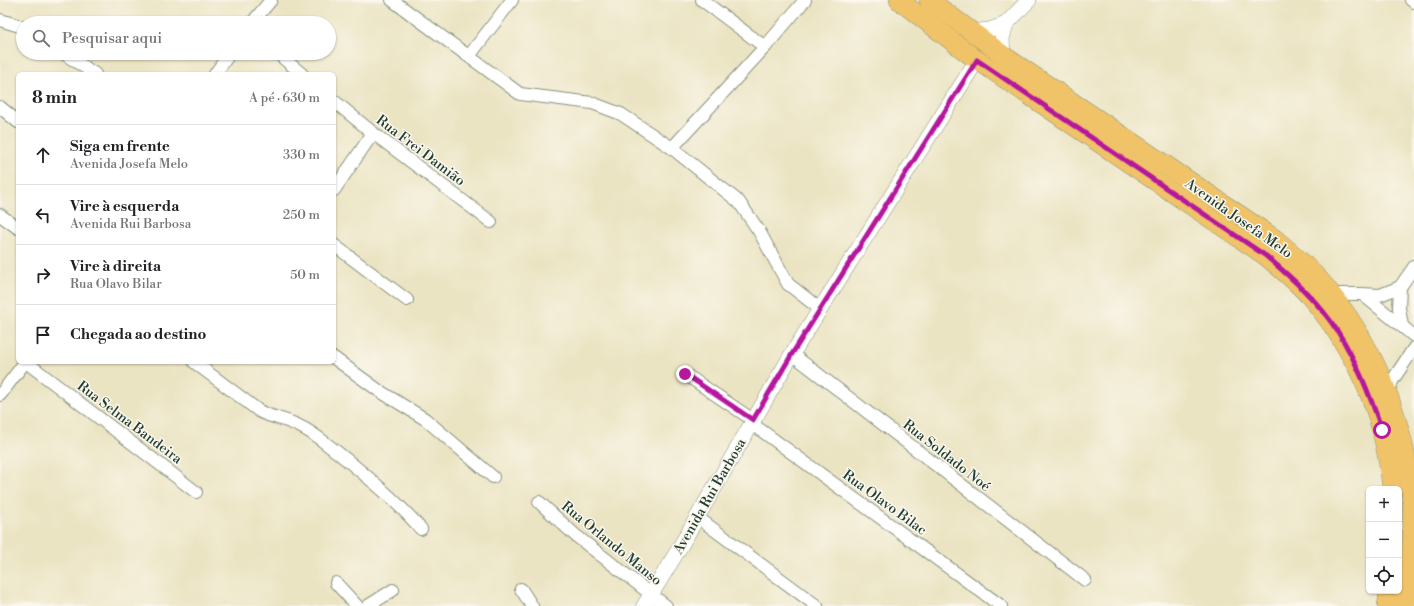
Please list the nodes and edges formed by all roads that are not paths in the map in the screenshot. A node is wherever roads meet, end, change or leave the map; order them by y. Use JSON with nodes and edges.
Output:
{"nodes":[{"id":1,"x":271,"y":0,"type":"edge"},
{"id":2,"x":392,"y":0,"type":"edge"},
{"id":3,"x":512,"y":0,"type":"edge"},
{"id":4,"x":702,"y":0,"type":"edge"},
{"id":5,"x":805,"y":0,"type":"edge"},
{"id":6,"x":899,"y":0,"type":"edge"},
{"id":7,"x":929,"y":0,"type":"edge"},
{"id":8,"x":1029,"y":0,"type":"edge"},
{"id":9,"x":1411,"y":0,"type":"edge"},
{"id":10,"x":1414,"y":2,"type":"edge"},
{"id":11,"x":258,"y":16,"type":"edge"},
{"id":12,"x":0,"y":20,"type":"edge"},
{"id":13,"x":1006,"y":24,"type":"junction"},
{"id":14,"x":16,"y":25,"type":"edge"},
{"id":15,"x":971,"y":32,"type":"junction"},
{"id":16,"x":765,"y":47,"type":"junction"},
{"id":17,"x":469,"y":56,"type":"junction"},
{"id":18,"x":1003,"y":56,"type":"junction"},
{"id":19,"x":74,"y":60,"type":"edge"},
{"id":20,"x":225,"y":60,"type":"edge"},
{"id":21,"x":285,"y":60,"type":"edge"},
{"id":22,"x":977,"y":60,"type":"junction"},
{"id":23,"x":92,"y":72,"type":"edge"},
{"id":24,"x":216,"y":72,"type":"edge"},
{"id":25,"x":300,"y":72,"type":"edge"},
{"id":26,"x":336,"y":102,"type":"edge"},
{"id":27,"x":0,"y":107,"type":"edge"},
{"id":28,"x":16,"y":120,"type":"edge"},
{"id":29,"x":373,"y":133,"type":"junction"},
{"id":30,"x":672,"y":148,"type":"junction"},
{"id":31,"x":336,"y":187,"type":"edge"},
{"id":32,"x":0,"y":215,"type":"edge"},
{"id":33,"x":491,"y":222,"type":"dead end"},
{"id":34,"x":16,"y":227,"type":"edge"},
{"id":35,"x":336,"y":247,"type":"edge"},
{"id":36,"x":1414,"y":267,"type":"edge"},
{"id":37,"x":1400,"y":287,"type":"junction"},
{"id":38,"x":1331,"y":294,"type":"junction"},
{"id":39,"x":1362,"y":294,"type":"junction"},
{"id":40,"x":406,"y":300,"type":"dead end"},
{"id":41,"x":820,"y":309,"type":"junction"},
{"id":42,"x":1402,"y":326,"type":"junction"},
{"id":43,"x":1414,"y":336,"type":"edge"},
{"id":44,"x":1414,"y":348,"type":"edge"},
{"id":45,"x":792,"y":354,"type":"junction"},
{"id":46,"x":336,"y":359,"type":"edge"},
{"id":47,"x":23,"y":364,"type":"edge"},
{"id":48,"x":28,"y":364,"type":"edge"},
{"id":49,"x":197,"y":364,"type":"edge"},
{"id":50,"x":685,"y":374,"type":"dead end"},
{"id":51,"x":0,"y":394,"type":"edge"},
{"id":52,"x":1388,"y":397,"type":"junction"},
{"id":53,"x":752,"y":421,"type":"junction"},
{"id":54,"x":493,"y":477,"type":"dead end"},
{"id":55,"x":1392,"y":486,"type":"edge"},
{"id":56,"x":196,"y":492,"type":"dead end"},
{"id":57,"x":539,"y":502,"type":"dead end"},
{"id":58,"x":697,"y":517,"type":"junction"},
{"id":59,"x":421,"y":529,"type":"dead end"},
{"id":60,"x":1085,"y":580,"type":"dead end"},
{"id":61,"x":336,"y":583,"type":"dead end"},
{"id":62,"x":521,"y":589,"type":"dead end"},
{"id":63,"x":393,"y":590,"type":"dead end"},
{"id":64,"x":1389,"y":594,"type":"edge"},
{"id":65,"x":648,"y":600,"type":"edge"},
{"id":66,"x":357,"y":606,"type":"edge"},
{"id":67,"x":368,"y":606,"type":"edge"},
{"id":68,"x":532,"y":606,"type":"edge"},
{"id":69,"x":666,"y":606,"type":"edge"},
{"id":70,"x":817,"y":606,"type":"edge"},
{"id":71,"x":1001,"y":606,"type":"edge"},
{"id":72,"x":1387,"y":606,"type":"edge"},
{"id":73,"x":1405,"y":606,"type":"edge"}],
"edges":[{"from":1,"to":11,"type":"street"},
{"from":2,"to":17,"type":"street"},
{"from":3,"to":17,"type":"street"},
{"from":4,"to":16,"type":"street"},
{"from":5,"to":16,"type":"street"},
{"from":6,"to":22,"type":"main road","name":"Avenida Josefa Melo"},
{"from":7,"to":15,"type":"main road","name":"Avenida Josefa Melo"},
{"from":8,"to":13,"type":"street"},
{"from":9,"to":10,"type":"street"},
{"from":12,"to":14,"type":"street"},
{"from":13,"to":15,"type":"street"},
{"from":13,"to":18,"type":"street"},
{"from":15,"to":18,"type":"main road","name":"Avenida Josefa Melo"},
{"from":16,"to":30,"type":"street"},
{"from":17,"to":30,"type":"street"},
{"from":18,"to":38,"type":"main road","name":"Avenida Josefa Melo"},
{"from":19,"to":23,"type":"street"},
{"from":20,"to":24,"type":"street"},
{"from":21,"to":25,"type":"street"},
{"from":22,"to":41,"type":"street","name":"Avenida Rui Barbosa"},
{"from":22,"to":55,"type":"main road","name":"Avenida Josefa Melo"},
{"from":26,"to":29,"type":"street","name":"Rua Frei Damião"},
{"from":27,"to":28,"type":"street"},
{"from":29,"to":31,"type":"street"},
{"from":29,"to":33,"type":"street","name":"Rua Frei Damião"},
{"from":30,"to":41,"type":"street"},
{"from":32,"to":34,"type":"street"},
{"from":35,"to":40,"type":"street"},
{"from":36,"to":37,"type":"street"},
{"from":37,"to":39,"type":"street"},
{"from":37,"to":42,"type":"street"},
{"from":38,"to":39,"type":"street"},
{"from":38,"to":52,"type":"main road","name":"Avenida Josefa Melo"},
{"from":39,"to":42,"type":"street"},
{"from":41,"to":45,"type":"street","name":"Avenida Rui Barbosa"},
{"from":42,"to":43,"type":"street"},
{"from":44,"to":52,"type":"street"},
{"from":45,"to":53,"type":"street","name":"Avenida Rui Barbosa"},
{"from":45,"to":60,"type":"street","name":"Rua Soldado Noé"},
{"from":46,"to":54,"type":"street"},
{"from":47,"to":51,"type":"street"},
{"from":48,"to":56,"type":"street","name":"Rua Selma Bandeira"},
{"from":49,"to":59,"type":"street"},
{"from":50,"to":53,"type":"street","name":"Rua Olavo Bilac"},
{"from":52,"to":73,"type":"main road","name":"Avenida Josefa Melo"},
{"from":53,"to":58,"type":"street","name":"Avenida Rui Barbosa"},
{"from":53,"to":71,"type":"street","name":"Rua Olavo Bilac"},
{"from":57,"to":65,"type":"street","name":"Rua Orlando Manso"},
{"from":58,"to":65,"type":"street","name":"Avenida Rui Barbosa"},
{"from":58,"to":70,"type":"street"},
{"from":61,"to":66,"type":"street"},
{"from":62,"to":68,"type":"street"},
{"from":63,"to":67,"type":"street"},
{"from":64,"to":72,"type":"main road"},
{"from":65,"to":69,"type":"street","name":"Rua Orlando Manso"}]}
